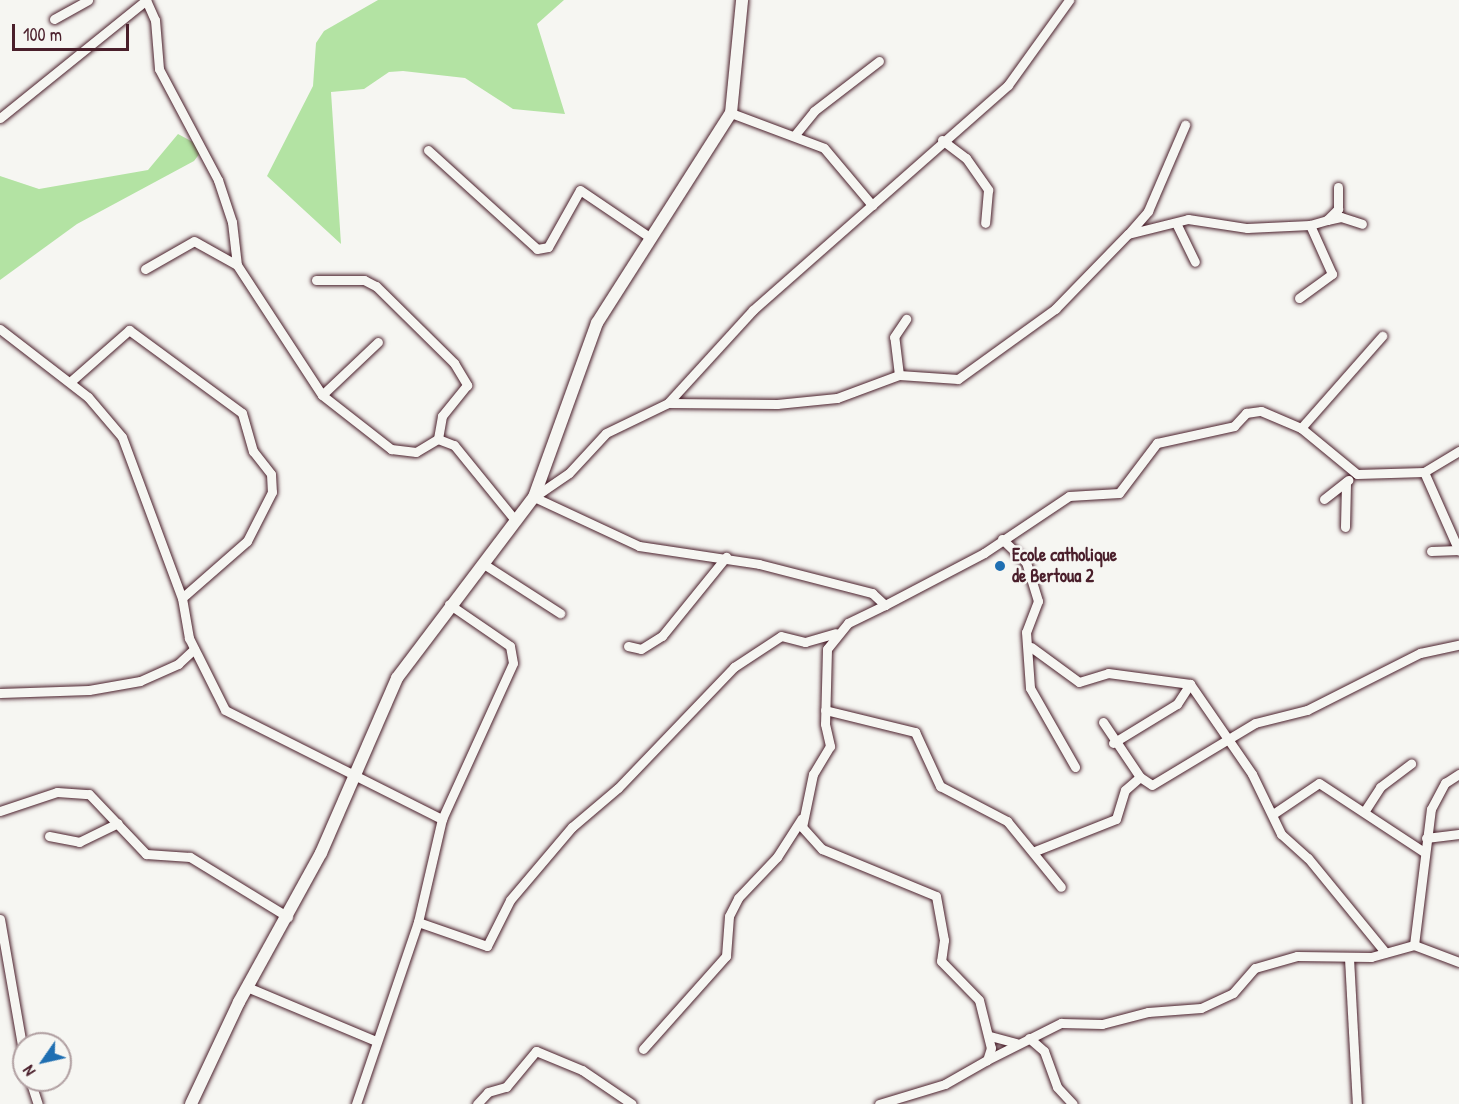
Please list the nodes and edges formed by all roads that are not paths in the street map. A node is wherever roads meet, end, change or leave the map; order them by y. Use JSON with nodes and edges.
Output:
{"nodes":[{"id":1,"x":88,"y":0,"type":"edge"},
{"id":2,"x":742,"y":0,"type":"edge"},
{"id":3,"x":1069,"y":0,"type":"edge"},
{"id":4,"x":54,"y":19,"type":"dead end"},
{"id":5,"x":879,"y":61,"type":"dead end"},
{"id":6,"x":731,"y":113,"type":"junction"},
{"id":7,"x":0,"y":118,"type":"edge"},
{"id":8,"x":1185,"y":125,"type":"dead end"},
{"id":9,"x":794,"y":136,"type":"junction"},
{"id":10,"x":942,"y":140,"type":"junction"},
{"id":11,"x":428,"y":150,"type":"dead end"},
{"id":12,"x":1338,"y":187,"type":"dead end"},
{"id":13,"x":872,"y":205,"type":"junction"},
{"id":14,"x":1327,"y":220,"type":"junction"},
{"id":15,"x":985,"y":223,"type":"dead end"},
{"id":16,"x":1176,"y":223,"type":"junction"},
{"id":17,"x":1362,"y":224,"type":"dead end"},
{"id":18,"x":1310,"y":225,"type":"junction"},
{"id":19,"x":1128,"y":234,"type":"junction"},
{"id":20,"x":651,"y":238,"type":"junction"},
{"id":21,"x":1195,"y":262,"type":"dead end"},
{"id":22,"x":237,"y":266,"type":"junction"},
{"id":23,"x":145,"y":269,"type":"dead end"},
{"id":24,"x":315,"y":280,"type":"dead end"},
{"id":25,"x":1299,"y":298,"type":"dead end"},
{"id":26,"x":906,"y":319,"type":"dead end"},
{"id":27,"x":0,"y":329,"type":"edge"},
{"id":28,"x":1382,"y":336,"type":"dead end"},
{"id":29,"x":378,"y":342,"type":"dead end"},
{"id":30,"x":899,"y":375,"type":"junction"},
{"id":31,"x":70,"y":382,"type":"junction"},
{"id":32,"x":322,"y":395,"type":"junction"},
{"id":33,"x":668,"y":403,"type":"junction"},
{"id":34,"x":1301,"y":428,"type":"junction"},
{"id":35,"x":438,"y":439,"type":"junction"},
{"id":36,"x":1459,"y":451,"type":"edge"},
{"id":37,"x":1351,"y":469,"type":"junction"},
{"id":38,"x":1424,"y":472,"type":"junction"},
{"id":39,"x":1346,"y":482,"type":"junction"},
{"id":40,"x":534,"y":497,"type":"junction"},
{"id":41,"x":1324,"y":499,"type":"dead end"},
{"id":42,"x":515,"y":520,"type":"junction"},
{"id":43,"x":1345,"y":527,"type":"dead end"},
{"id":44,"x":1002,"y":539,"type":"junction"},
{"id":45,"x":1459,"y":550,"type":"edge"},
{"id":46,"x":1431,"y":551,"type":"dead end"},
{"id":47,"x":726,"y":557,"type":"junction"},
{"id":48,"x":482,"y":563,"type":"junction"},
{"id":49,"x":182,"y":598,"type":"junction"},
{"id":50,"x":449,"y":604,"type":"junction"},
{"id":51,"x":885,"y":605,"type":"junction"},
{"id":52,"x":560,"y":613,"type":"dead end"},
{"id":53,"x":836,"y":633,"type":"junction"},
{"id":54,"x":1459,"y":645,"type":"edge"},
{"id":55,"x":628,"y":646,"type":"dead end"},
{"id":56,"x":1030,"y":647,"type":"junction"},
{"id":57,"x":194,"y":649,"type":"junction"},
{"id":58,"x":1190,"y":684,"type":"junction"},
{"id":59,"x":0,"y":693,"type":"edge"},
{"id":60,"x":825,"y":710,"type":"junction"},
{"id":61,"x":1103,"y":722,"type":"dead end"},
{"id":62,"x":1228,"y":742,"type":"junction"},
{"id":63,"x":1113,"y":743,"type":"junction"},
{"id":64,"x":1411,"y":764,"type":"dead end"},
{"id":65,"x":1075,"y":767,"type":"dead end"},
{"id":66,"x":1459,"y":774,"type":"edge"},
{"id":67,"x":354,"y":776,"type":"junction"},
{"id":68,"x":1140,"y":777,"type":"junction"},
{"id":69,"x":0,"y":810,"type":"edge"},
{"id":70,"x":1364,"y":812,"type":"junction"},
{"id":71,"x":1274,"y":814,"type":"junction"},
{"id":72,"x":802,"y":818,"type":"junction"},
{"id":73,"x":442,"y":819,"type":"junction"},
{"id":74,"x":118,"y":824,"type":"junction"},
{"id":75,"x":1459,"y":834,"type":"edge"},
{"id":76,"x":49,"y":836,"type":"dead end"},
{"id":77,"x":1426,"y":838,"type":"junction"},
{"id":78,"x":1035,"y":851,"type":"junction"},
{"id":79,"x":1424,"y":852,"type":"junction"},
{"id":80,"x":1061,"y":886,"type":"dead end"},
{"id":81,"x":288,"y":917,"type":"junction"},
{"id":82,"x":0,"y":919,"type":"edge"},
{"id":83,"x":417,"y":922,"type":"junction"},
{"id":84,"x":1414,"y":945,"type":"junction"},
{"id":85,"x":1385,"y":952,"type":"junction"},
{"id":86,"x":1349,"y":958,"type":"junction"},
{"id":87,"x":1459,"y":962,"type":"edge"},
{"id":88,"x":247,"y":987,"type":"junction"},
{"id":89,"x":20,"y":1032,"type":"edge"},
{"id":90,"x":990,"y":1036,"type":"junction"},
{"id":91,"x":1029,"y":1038,"type":"junction"},
{"id":92,"x":376,"y":1041,"type":"junction"},
{"id":93,"x":1016,"y":1043,"type":"junction"},
{"id":94,"x":643,"y":1048,"type":"dead end"},
{"id":95,"x":987,"y":1060,"type":"junction"},
{"id":96,"x":191,"y":1104,"type":"edge"},
{"id":97,"x":356,"y":1104,"type":"edge"},
{"id":98,"x":477,"y":1104,"type":"edge"},
{"id":99,"x":632,"y":1104,"type":"edge"},
{"id":100,"x":879,"y":1104,"type":"edge"},
{"id":101,"x":1073,"y":1104,"type":"edge"},
{"id":102,"x":1357,"y":1104,"type":"edge"}],
"edges":[{"from":1,"to":4,"type":"street"},
{"from":2,"to":6,"type":"street"},
{"from":3,"to":10,"type":"street"},
{"from":5,"to":9,"type":"street"},
{"from":6,"to":9,"type":"street"},
{"from":6,"to":20,"type":"street"},
{"from":7,"to":22,"type":"street"},
{"from":8,"to":19,"type":"street"},
{"from":9,"to":13,"type":"street"},
{"from":10,"to":13,"type":"street"},
{"from":10,"to":15,"type":"street"},
{"from":11,"to":20,"type":"street"},
{"from":12,"to":14,"type":"street"},
{"from":13,"to":33,"type":"street"},
{"from":14,"to":17,"type":"street"},
{"from":14,"to":18,"type":"street"},
{"from":16,"to":18,"type":"street"},
{"from":16,"to":19,"type":"street"},
{"from":16,"to":21,"type":"street"},
{"from":18,"to":25,"type":"street"},
{"from":19,"to":30,"type":"street"},
{"from":20,"to":40,"type":"street"},
{"from":22,"to":23,"type":"street"},
{"from":22,"to":32,"type":"street"},
{"from":24,"to":35,"type":"street"},
{"from":26,"to":30,"type":"street"},
{"from":27,"to":31,"type":"street"},
{"from":28,"to":34,"type":"street"},
{"from":29,"to":32,"type":"street"},
{"from":30,"to":33,"type":"street"},
{"from":31,"to":49,"type":"street"},
{"from":31,"to":49,"type":"street"},
{"from":32,"to":35,"type":"street"},
{"from":33,"to":40,"type":"street"},
{"from":34,"to":37,"type":"street"},
{"from":34,"to":44,"type":"street"},
{"from":35,"to":42,"type":"street"},
{"from":36,"to":38,"type":"street"},
{"from":37,"to":38,"type":"street"},
{"from":37,"to":39,"type":"street"},
{"from":38,"to":45,"type":"street"},
{"from":39,"to":41,"type":"street"},
{"from":39,"to":43,"type":"street"},
{"from":40,"to":42,"type":"street"},
{"from":40,"to":47,"type":"street"},
{"from":42,"to":48,"type":"street"},
{"from":44,"to":51,"type":"street"},
{"from":44,"to":56,"type":"street"},
{"from":45,"to":46,"type":"street"},
{"from":47,"to":51,"type":"street"},
{"from":47,"to":55,"type":"street"},
{"from":48,"to":50,"type":"street"},
{"from":48,"to":52,"type":"street"},
{"from":49,"to":57,"type":"street"},
{"from":50,"to":67,"type":"street"},
{"from":50,"to":73,"type":"street"},
{"from":51,"to":53,"type":"street"},
{"from":53,"to":60,"type":"street"},
{"from":53,"to":83,"type":"street"},
{"from":54,"to":62,"type":"street"},
{"from":56,"to":58,"type":"street"},
{"from":56,"to":65,"type":"street"},
{"from":57,"to":59,"type":"street"},
{"from":57,"to":67,"type":"street"},
{"from":58,"to":62,"type":"street"},
{"from":58,"to":63,"type":"street"},
{"from":60,"to":72,"type":"street"},
{"from":60,"to":78,"type":"street"},
{"from":61,"to":63,"type":"street"},
{"from":62,"to":68,"type":"street"},
{"from":62,"to":71,"type":"street"},
{"from":63,"to":68,"type":"street"},
{"from":64,"to":70,"type":"street"},
{"from":66,"to":77,"type":"street"},
{"from":67,"to":73,"type":"street"},
{"from":67,"to":81,"type":"street"},
{"from":68,"to":78,"type":"street"},
{"from":69,"to":74,"type":"street"},
{"from":70,"to":71,"type":"street"},
{"from":70,"to":79,"type":"street"},
{"from":71,"to":85,"type":"street"},
{"from":72,"to":90,"type":"street"},
{"from":72,"to":94,"type":"street"},
{"from":73,"to":83,"type":"street"},
{"from":74,"to":76,"type":"street"},
{"from":74,"to":81,"type":"street"},
{"from":75,"to":77,"type":"street"},
{"from":77,"to":79,"type":"street"},
{"from":78,"to":80,"type":"street"},
{"from":79,"to":84,"type":"street"},
{"from":81,"to":88,"type":"street"},
{"from":82,"to":89,"type":"street"},
{"from":83,"to":92,"type":"street"},
{"from":84,"to":85,"type":"street"},
{"from":84,"to":87,"type":"street"},
{"from":85,"to":86,"type":"street"},
{"from":86,"to":91,"type":"street"},
{"from":86,"to":102,"type":"street"},
{"from":88,"to":92,"type":"street"},
{"from":88,"to":96,"type":"street"},
{"from":90,"to":93,"type":"street"},
{"from":90,"to":95,"type":"street"},
{"from":91,"to":93,"type":"street"},
{"from":91,"to":101,"type":"street"},
{"from":92,"to":97,"type":"street"},
{"from":93,"to":95,"type":"street"},
{"from":95,"to":100,"type":"street"},
{"from":98,"to":99,"type":"street"}]}
